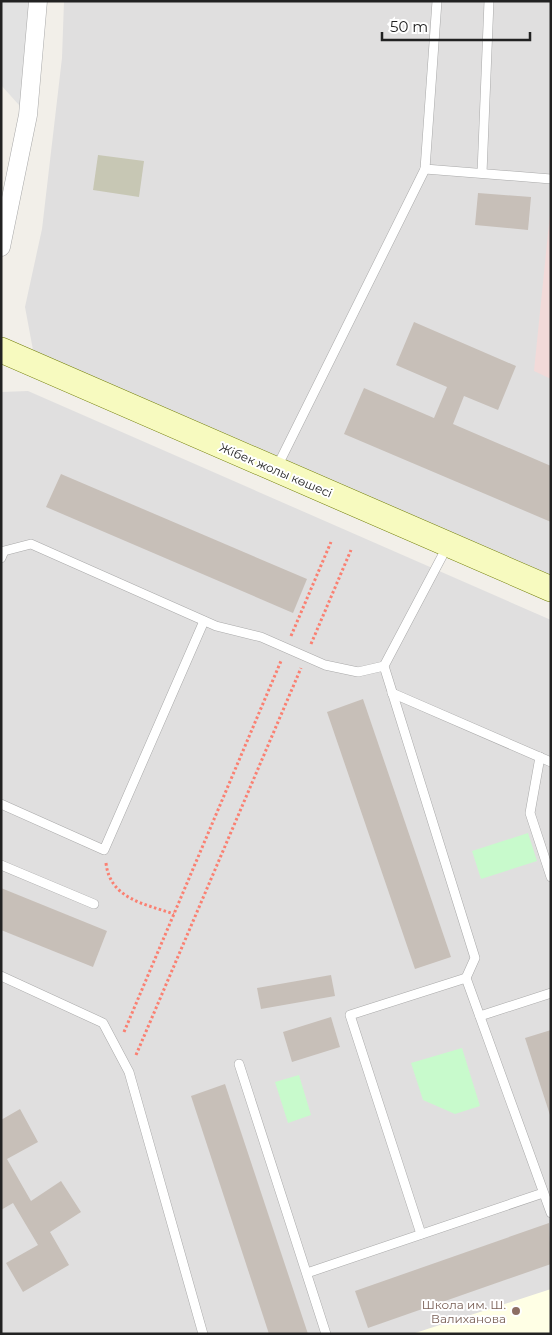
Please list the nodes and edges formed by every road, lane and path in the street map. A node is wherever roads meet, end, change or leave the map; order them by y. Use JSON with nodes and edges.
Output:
{"nodes":[{"id":1,"x":38,"y":1,"type":"edge"},
{"id":2,"x":437,"y":1,"type":"edge"},
{"id":3,"x":489,"y":1,"type":"edge"},
{"id":4,"x":425,"y":169,"type":"junction"},
{"id":5,"x":482,"y":173,"type":"junction"},
{"id":6,"x":551,"y":179,"type":"edge"},
{"id":7,"x":1,"y":247,"type":"edge"},
{"id":8,"x":1,"y":350,"type":"edge"},
{"id":9,"x":276,"y":470,"type":"junction"},
{"id":10,"x":332,"y":542,"type":"dead end"},
{"id":11,"x":448,"y":544,"type":"junction"},
{"id":12,"x":351,"y":550,"type":"dead end"},
{"id":13,"x":1,"y":558,"type":"edge"},
{"id":14,"x":551,"y":589,"type":"edge"},
{"id":15,"x":204,"y":621,"type":"junction"},
{"id":16,"x":286,"y":648,"type":"junction"},
{"id":17,"x":306,"y":657,"type":"junction"},
{"id":18,"x":384,"y":666,"type":"junction"},
{"id":19,"x":392,"y":693,"type":"junction"},
{"id":20,"x":540,"y":757,"type":"junction"},
{"id":21,"x":551,"y":762,"type":"edge"},
{"id":22,"x":1,"y":804,"type":"edge"},
{"id":23,"x":104,"y":850,"type":"junction"},
{"id":24,"x":1,"y":865,"type":"edge"},
{"id":25,"x":551,"y":877,"type":"edge"},
{"id":26,"x":94,"y":904,"type":"dead end"},
{"id":27,"x":174,"y":914,"type":"junction"},
{"id":28,"x":1,"y":976,"type":"edge"},
{"id":29,"x":466,"y":978,"type":"junction"},
{"id":30,"x":551,"y":993,"type":"edge"},
{"id":31,"x":480,"y":1016,"type":"junction"},
{"id":32,"x":117,"y":1047,"type":"junction"},
{"id":33,"x":239,"y":1064,"type":"dead end"},
{"id":34,"x":129,"y":1072,"type":"junction"},
{"id":35,"x":543,"y":1193,"type":"junction"},
{"id":36,"x":551,"y":1213,"type":"edge"},
{"id":37,"x":421,"y":1234,"type":"junction"},
{"id":38,"x":306,"y":1273,"type":"junction"},
{"id":39,"x":203,"y":1334,"type":"edge"},
{"id":40,"x":326,"y":1334,"type":"edge"}],
"edges":[{"from":1,"to":7,"type":"street"},
{"from":2,"to":4,"type":"lane"},
{"from":3,"to":5,"type":"lane"},
{"from":4,"to":5,"type":"lane"},
{"from":4,"to":9,"type":"lane"},
{"from":5,"to":6,"type":"lane"},
{"from":8,"to":9,"type":"main road","name":"Жібек жолы көшесі"},
{"from":9,"to":11,"type":"main road","name":"Жібек жолы көшесі"},
{"from":10,"to":16,"type":"path"},
{"from":11,"to":14,"type":"main road","name":"Жібек жолы көшесі"},
{"from":11,"to":18,"type":"lane"},
{"from":12,"to":17,"type":"path"},
{"from":13,"to":15,"type":"lane"},
{"from":15,"to":16,"type":"lane"},
{"from":15,"to":23,"type":"lane"},
{"from":16,"to":17,"type":"lane"},
{"from":16,"to":27,"type":"path"},
{"from":17,"to":18,"type":"lane"},
{"from":17,"to":34,"type":"path"},
{"from":18,"to":19,"type":"lane"},
{"from":19,"to":20,"type":"lane"},
{"from":19,"to":29,"type":"lane"},
{"from":20,"to":21,"type":"lane"},
{"from":20,"to":25,"type":"lane"},
{"from":22,"to":23,"type":"lane"},
{"from":23,"to":27,"type":"path"},
{"from":24,"to":26,"type":"lane"},
{"from":27,"to":32,"type":"path"},
{"from":28,"to":32,"type":"lane"},
{"from":29,"to":31,"type":"lane"},
{"from":29,"to":37,"type":"lane"},
{"from":30,"to":31,"type":"lane"},
{"from":31,"to":35,"type":"lane"},
{"from":32,"to":34,"type":"lane"},
{"from":33,"to":38,"type":"lane"},
{"from":34,"to":39,"type":"lane"},
{"from":35,"to":36,"type":"lane"},
{"from":35,"to":37,"type":"lane"},
{"from":37,"to":38,"type":"lane"},
{"from":38,"to":40,"type":"lane"}]}
